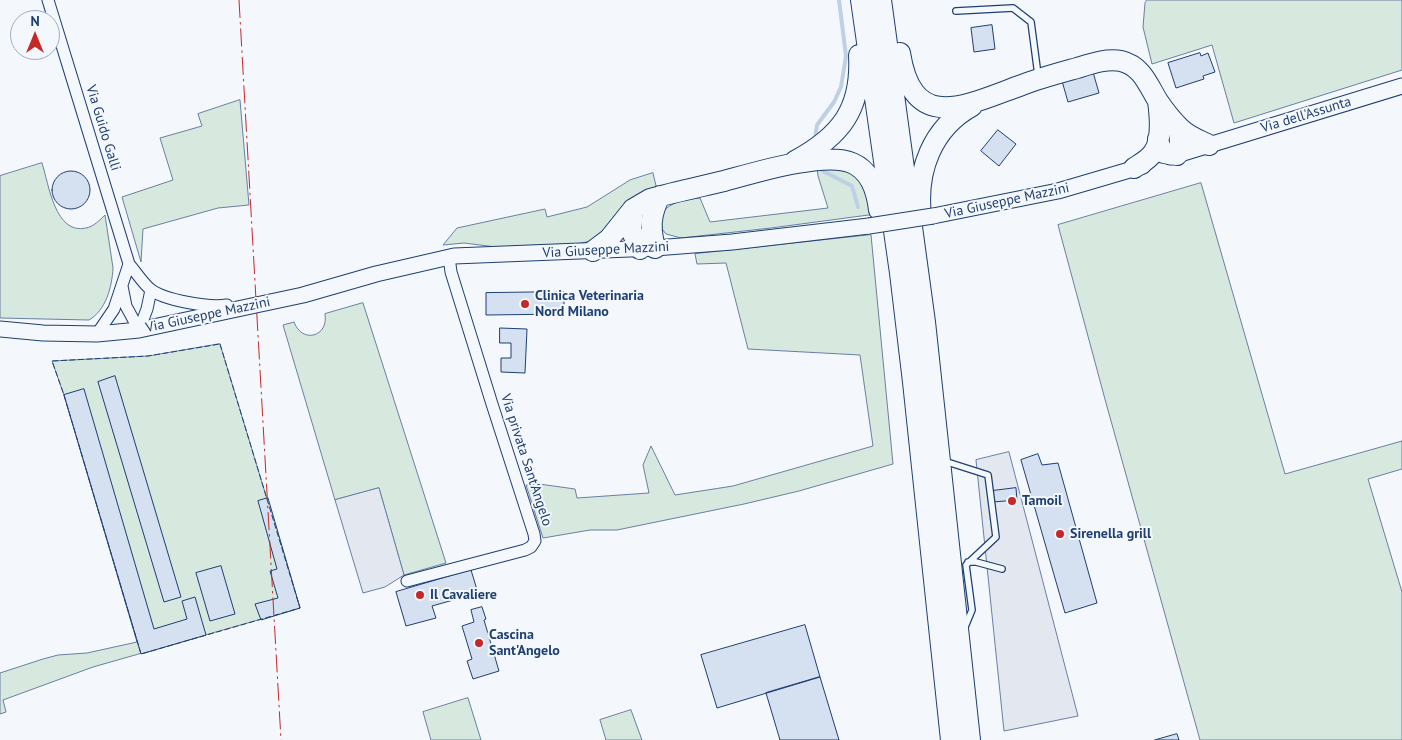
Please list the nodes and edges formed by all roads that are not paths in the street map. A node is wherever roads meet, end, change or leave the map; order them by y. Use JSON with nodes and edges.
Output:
{"nodes":[{"id":1,"x":48,"y":0,"type":"edge"},
{"id":2,"x":854,"y":0,"type":"edge"},
{"id":3,"x":861,"y":0,"type":"edge"},
{"id":4,"x":881,"y":0,"type":"edge"},
{"id":5,"x":889,"y":0,"type":"edge"},
{"id":6,"x":956,"y":11,"type":"dead end"},
{"id":7,"x":1038,"y":80,"type":"junction"},
{"id":8,"x":1402,"y":86,"type":"edge"},
{"id":9,"x":983,"y":100,"type":"junction"},
{"id":10,"x":1158,"y":101,"type":"junction"},
{"id":11,"x":1179,"y":127,"type":"junction"},
{"id":12,"x":1158,"y":139,"type":"junction"},
{"id":13,"x":1210,"y":145,"type":"junction"},
{"id":14,"x":1177,"y":155,"type":"junction"},
{"id":15,"x":784,"y":166,"type":"junction"},
{"id":16,"x":1134,"y":168,"type":"junction"},
{"id":17,"x":660,"y":196,"type":"junction"},
{"id":18,"x":632,"y":209,"type":"junction"},
{"id":19,"x":647,"y":249,"type":"junction"},
{"id":20,"x":593,"y":251,"type":"junction"},
{"id":21,"x":449,"y":257,"type":"junction"},
{"id":22,"x":130,"y":264,"type":"junction"},
{"id":23,"x":900,"y":273,"type":"junction"},
{"id":24,"x":121,"y":284,"type":"junction"},
{"id":25,"x":151,"y":290,"type":"junction"},
{"id":26,"x":303,"y":296,"type":"junction"},
{"id":27,"x":925,"y":322,"type":"junction"},
{"id":28,"x":0,"y":329,"type":"edge"},
{"id":29,"x":140,"y":330,"type":"junction"},
{"id":30,"x":97,"y":334,"type":"junction"},
{"id":31,"x":940,"y":460,"type":"junction"},
{"id":32,"x":968,"y":562,"type":"junction"},
{"id":33,"x":1002,"y":569,"type":"dead end"},
{"id":34,"x":407,"y":581,"type":"dead end"},
{"id":35,"x":960,"y":641,"type":"junction"},
{"id":36,"x":948,"y":731,"type":"edge"},
{"id":37,"x":970,"y":740,"type":"edge"}],
"edges":[{"from":1,"to":22,"type":"street","name":"Via Guido Galli"},
{"from":2,"to":15,"type":"highway"},
{"from":3,"to":23,"type":"highway"},
{"from":4,"to":27,"type":"highway"},
{"from":5,"to":9,"type":"highway"},
{"from":6,"to":7,"type":"lane"},
{"from":7,"to":9,"type":"highway"},
{"from":7,"to":10,"type":"highway"},
{"from":8,"to":13,"type":"street","name":"Via dell'Assunta"},
{"from":9,"to":27,"type":"highway"},
{"from":10,"to":11,"type":"highway"},
{"from":10,"to":12,"type":"highway"},
{"from":11,"to":13,"type":"highway"},
{"from":11,"to":14,"type":"highway"},
{"from":12,"to":14,"type":"highway"},
{"from":12,"to":16,"type":"highway"},
{"from":13,"to":14,"type":"street","name":"Via Giuseppe Mazzini"},
{"from":14,"to":16,"type":"street","name":"Via Giuseppe Mazzini"},
{"from":15,"to":17,"type":"highway"},
{"from":15,"to":23,"type":"highway"},
{"from":16,"to":19,"type":"street","name":"Via Giuseppe Mazzini","bridge":true},
{"from":17,"to":18,"type":"highway"},
{"from":17,"to":19,"type":"highway"},
{"from":18,"to":19,"type":"highway"},
{"from":18,"to":20,"type":"highway"},
{"from":19,"to":20,"type":"street","name":"Via Giuseppe Mazzini"},
{"from":20,"to":21,"type":"street","name":"Via Giuseppe Mazzini"},
{"from":21,"to":26,"type":"street","name":"Via Giuseppe Mazzini"},
{"from":21,"to":34,"type":"street","name":"Via privata Sant'Angelo"},
{"from":22,"to":24,"type":"street"},
{"from":22,"to":25,"type":"street","name":"Via Guido Galli"},
{"from":23,"to":36,"type":"highway"},
{"from":24,"to":29,"type":"street"},
{"from":24,"to":30,"type":"street"},
{"from":25,"to":26,"type":"street"},
{"from":25,"to":29,"type":"street"},
{"from":26,"to":29,"type":"street","name":"Via Giuseppe Mazzini"},
{"from":27,"to":31,"type":"highway"},
{"from":28,"to":30,"type":"street","name":"Via Giuseppe Mazzini"},
{"from":29,"to":30,"type":"street","name":"Via Giuseppe Mazzini"},
{"from":31,"to":32,"type":"lane"},
{"from":31,"to":35,"type":"highway"},
{"from":32,"to":33,"type":"lane"},
{"from":32,"to":35,"type":"lane"},
{"from":35,"to":37,"type":"highway"}]}
